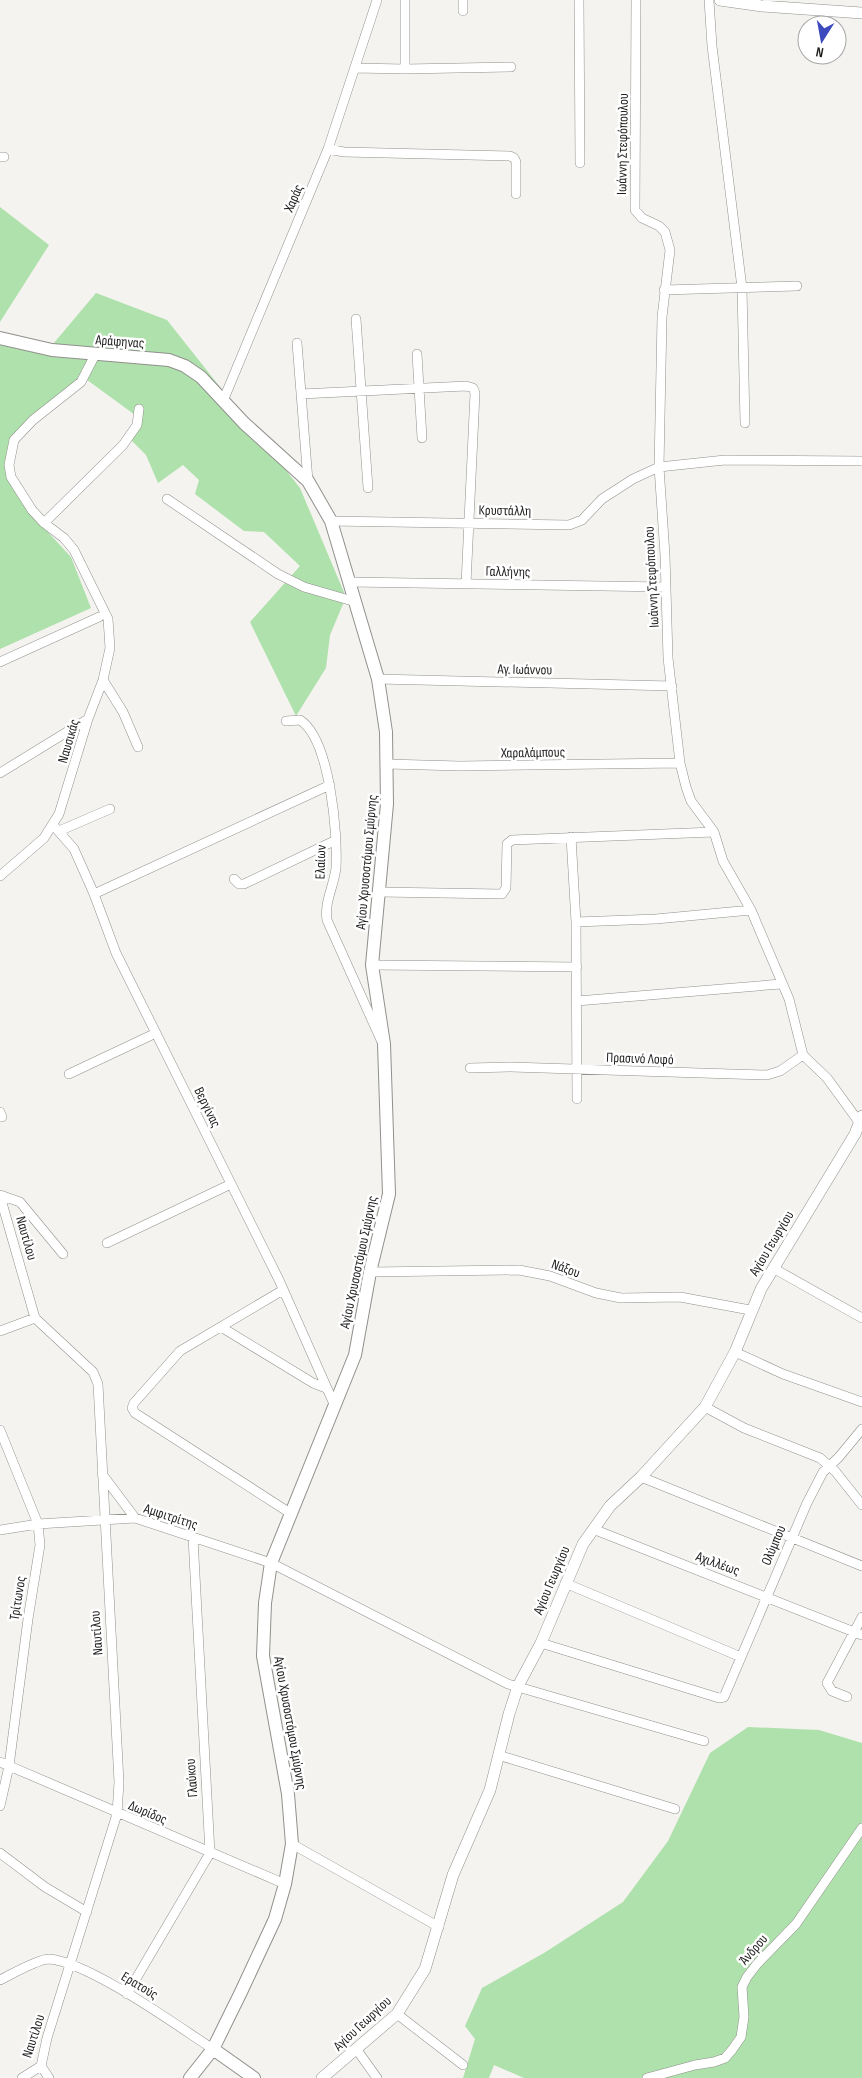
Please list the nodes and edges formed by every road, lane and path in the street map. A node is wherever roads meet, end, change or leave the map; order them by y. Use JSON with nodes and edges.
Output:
{"nodes":[{"id":1,"x":377,"y":0,"type":"edge"},
{"id":2,"x":405,"y":0,"type":"edge"},
{"id":3,"x":463,"y":0,"type":"edge"},
{"id":4,"x":578,"y":0,"type":"edge"},
{"id":5,"x":636,"y":0,"type":"edge"},
{"id":6,"x":709,"y":0,"type":"edge"},
{"id":7,"x":720,"y":0,"type":"edge"},
{"id":8,"x":762,"y":3,"type":"edge"},
{"id":9,"x":463,"y":11,"type":"dead end"},
{"id":10,"x":862,"y":13,"type":"edge"},
{"id":11,"x":511,"y":67,"type":"dead end"},
{"id":12,"x":355,"y":68,"type":"junction"},
{"id":13,"x":405,"y":69,"type":"junction"},
{"id":14,"x":328,"y":149,"type":"junction"},
{"id":15,"x":580,"y":162,"type":"dead end"},
{"id":16,"x":516,"y":194,"type":"dead end"},
{"id":17,"x":796,"y":286,"type":"dead end"},
{"id":18,"x":742,"y":288,"type":"junction"},
{"id":19,"x":664,"y":290,"type":"junction"},
{"id":20,"x":356,"y":319,"type":"dead end"},
{"id":21,"x":0,"y":338,"type":"edge"},
{"id":22,"x":297,"y":343,"type":"dead end"},
{"id":23,"x":417,"y":354,"type":"dead end"},
{"id":24,"x":95,"y":355,"type":"junction"},
{"id":25,"x":419,"y":388,"type":"junction"},
{"id":26,"x":362,"y":392,"type":"junction"},
{"id":27,"x":301,"y":394,"type":"junction"},
{"id":28,"x":223,"y":401,"type":"junction"},
{"id":29,"x":139,"y":409,"type":"dead end"},
{"id":30,"x":745,"y":422,"type":"dead end"},
{"id":31,"x":422,"y":438,"type":"dead end"},
{"id":32,"x":862,"y":461,"type":"edge"},
{"id":33,"x":659,"y":467,"type":"junction"},
{"id":34,"x":308,"y":481,"type":"junction"},
{"id":35,"x":368,"y":488,"type":"dead end"},
{"id":36,"x":167,"y":499,"type":"dead end"},
{"id":37,"x":331,"y":521,"type":"junction"},
{"id":38,"x":44,"y":523,"type":"junction"},
{"id":39,"x":468,"y":523,"type":"junction"},
{"id":40,"x":350,"y":582,"type":"junction"},
{"id":41,"x":466,"y":584,"type":"junction"},
{"id":42,"x":666,"y":587,"type":"junction"},
{"id":43,"x":96,"y":593,"type":"junction"},
{"id":44,"x":356,"y":602,"type":"junction"},
{"id":45,"x":99,"y":617,"type":"junction"},
{"id":46,"x":110,"y":628,"type":"junction"},
{"id":47,"x":0,"y":662,"type":"edge"},
{"id":48,"x":378,"y":679,"type":"junction"},
{"id":49,"x":103,"y":680,"type":"junction"},
{"id":50,"x":672,"y":686,"type":"junction"},
{"id":51,"x":88,"y":719,"type":"junction"},
{"id":52,"x":286,"y":722,"type":"dead end"},
{"id":53,"x":138,"y":747,"type":"dead end"},
{"id":54,"x":680,"y":763,"type":"junction"},
{"id":55,"x":387,"y":764,"type":"junction"},
{"id":56,"x":0,"y":772,"type":"edge"},
{"id":57,"x":330,"y":785,"type":"junction"},
{"id":58,"x":110,"y":809,"type":"dead end"},
{"id":59,"x":56,"y":828,"type":"junction"},
{"id":60,"x":714,"y":832,"type":"junction"},
{"id":61,"x":571,"y":837,"type":"junction"},
{"id":62,"x":334,"y":841,"type":"junction"},
{"id":63,"x":0,"y":876,"type":"edge"},
{"id":64,"x":234,"y":879,"type":"dead end"},
{"id":65,"x":380,"y":892,"type":"junction"},
{"id":66,"x":94,"y":894,"type":"junction"},
{"id":67,"x":750,"y":910,"type":"junction"},
{"id":68,"x":576,"y":922,"type":"junction"},
{"id":69,"x":372,"y":964,"type":"junction"},
{"id":70,"x":576,"y":967,"type":"junction"},
{"id":71,"x":781,"y":984,"type":"junction"},
{"id":72,"x":577,"y":1001,"type":"junction"},
{"id":73,"x":156,"y":1033,"type":"junction"},
{"id":74,"x":384,"y":1044,"type":"junction"},
{"id":75,"x":803,"y":1055,"type":"junction"},
{"id":76,"x":470,"y":1068,"type":"dead end"},
{"id":77,"x":575,"y":1070,"type":"junction"},
{"id":78,"x":69,"y":1074,"type":"dead end"},
{"id":79,"x":577,"y":1099,"type":"dead end"},
{"id":80,"x":861,"y":1119,"type":"edge"},
{"id":81,"x":858,"y":1137,"type":"edge"},
{"id":82,"x":231,"y":1184,"type":"junction"},
{"id":83,"x":0,"y":1195,"type":"edge"},
{"id":84,"x":107,"y":1242,"type":"dead end"},
{"id":85,"x":63,"y":1254,"type":"dead end"},
{"id":86,"x":773,"y":1268,"type":"junction"},
{"id":87,"x":370,"y":1272,"type":"junction"},
{"id":88,"x":283,"y":1290,"type":"junction"},
{"id":89,"x":750,"y":1310,"type":"junction"},
{"id":90,"x":35,"y":1318,"type":"junction"},
{"id":91,"x":862,"y":1318,"type":"edge"},
{"id":92,"x":221,"y":1327,"type":"junction"},
{"id":93,"x":0,"y":1331,"type":"edge"},
{"id":94,"x":735,"y":1352,"type":"junction"},
{"id":95,"x":326,"y":1388,"type":"junction"},
{"id":96,"x":862,"y":1402,"type":"edge"},
{"id":97,"x":334,"y":1404,"type":"junction"},
{"id":98,"x":705,"y":1408,"type":"junction"},
{"id":99,"x":862,"y":1429,"type":"edge"},
{"id":100,"x":0,"y":1430,"type":"edge"},
{"id":101,"x":829,"y":1465,"type":"junction"},
{"id":102,"x":102,"y":1474,"type":"junction"},
{"id":103,"x":641,"y":1477,"type":"junction"},
{"id":104,"x":862,"y":1505,"type":"edge"},
{"id":105,"x":290,"y":1513,"type":"junction"},
{"id":106,"x":135,"y":1518,"type":"junction"},
{"id":107,"x":106,"y":1521,"type":"junction"},
{"id":108,"x":38,"y":1524,"type":"junction"},
{"id":109,"x":593,"y":1529,"type":"junction"},
{"id":110,"x":0,"y":1530,"type":"edge"},
{"id":111,"x":194,"y":1538,"type":"junction"},
{"id":112,"x":791,"y":1538,"type":"junction"},
{"id":113,"x":271,"y":1563,"type":"junction"},
{"id":114,"x":862,"y":1566,"type":"edge"},
{"id":115,"x":565,"y":1583,"type":"junction"},
{"id":116,"x":767,"y":1596,"type":"junction"},
{"id":117,"x":862,"y":1617,"type":"edge"},
{"id":118,"x":858,"y":1633,"type":"edge"},
{"id":119,"x":541,"y":1642,"type":"junction"},
{"id":120,"x":741,"y":1657,"type":"junction"},
{"id":121,"x":518,"y":1686,"type":"junction"},
{"id":122,"x":847,"y":1697,"type":"dead end"},
{"id":123,"x":704,"y":1741,"type":"dead end"},
{"id":124,"x":498,"y":1754,"type":"junction"},
{"id":125,"x":0,"y":1762,"type":"edge"},
{"id":126,"x":9,"y":1766,"type":"junction"},
{"id":127,"x":0,"y":1806,"type":"edge"},
{"id":128,"x":675,"y":1809,"type":"dead end"},
{"id":129,"x":117,"y":1814,"type":"junction"},
{"id":130,"x":862,"y":1828,"type":"edge"},
{"id":131,"x":292,"y":1844,"type":"junction"},
{"id":132,"x":0,"y":1853,"type":"edge"},
{"id":133,"x":210,"y":1853,"type":"junction"},
{"id":134,"x":286,"y":1884,"type":"junction"},
{"id":135,"x":86,"y":1912,"type":"junction"},
{"id":136,"x":439,"y":1927,"type":"junction"},
{"id":137,"x":71,"y":1964,"type":"junction"},
{"id":138,"x":0,"y":1980,"type":"edge"},
{"id":139,"x":127,"y":1994,"type":"junction"},
{"id":140,"x":397,"y":2014,"type":"junction"},
{"id":141,"x":212,"y":2049,"type":"junction"},
{"id":142,"x":357,"y":2050,"type":"junction"},
{"id":143,"x":463,"y":2065,"type":"dead end"},
{"id":144,"x":41,"y":2066,"type":"junction"},
{"id":145,"x":251,"y":2077,"type":"edge"},
{"id":146,"x":22,"y":2078,"type":"edge"},
{"id":147,"x":49,"y":2078,"type":"edge"},
{"id":148,"x":190,"y":2078,"type":"edge"},
{"id":149,"x":322,"y":2078,"type":"edge"},
{"id":150,"x":377,"y":2078,"type":"edge"},
{"id":151,"x":647,"y":2078,"type":"edge"}],
"edges":[{"from":1,"to":12,"type":"street","name":"Χαράς"},
{"from":2,"to":13,"type":"street"},
{"from":3,"to":9,"type":"street"},
{"from":4,"to":15,"type":"street"},
{"from":5,"to":19,"type":"street","name":"Ιωάννη Στεφόπουλου"},
{"from":6,"to":18,"type":"street"},
{"from":7,"to":8,"type":"street"},
{"from":8,"to":10,"type":"street"},
{"from":11,"to":13,"type":"street"},
{"from":12,"to":13,"type":"street"},
{"from":12,"to":14,"type":"street","name":"Χαράς"},
{"from":14,"to":16,"type":"street"},
{"from":14,"to":28,"type":"street","name":"Χαράς"},
{"from":17,"to":18,"type":"street"},
{"from":18,"to":19,"type":"street"},
{"from":18,"to":30,"type":"street"},
{"from":19,"to":33,"type":"street","name":"Ιωάννη Στεφόπουλου"},
{"from":20,"to":26,"type":"street"},
{"from":21,"to":24,"type":"main road","name":"Αράφηνας"},
{"from":22,"to":27,"type":"street"},
{"from":23,"to":25,"type":"street"},
{"from":24,"to":28,"type":"main road","name":"Αράφηνας"},
{"from":24,"to":38,"type":"street"},
{"from":25,"to":26,"type":"street"},
{"from":25,"to":31,"type":"street"},
{"from":25,"to":39,"type":"street"},
{"from":26,"to":27,"type":"street"},
{"from":26,"to":35,"type":"street"},
{"from":27,"to":34,"type":"street"},
{"from":28,"to":34,"type":"main road","name":"Αγίου Χρυσοστόμου Σμύρνης"},
{"from":29,"to":38,"type":"street"},
{"from":32,"to":33,"type":"street","name":"Κρυστάλλη"},
{"from":33,"to":39,"type":"street","name":"Κρυστάλλη"},
{"from":33,"to":42,"type":"street","name":"Ιωάννη Στεφόπουλου"},
{"from":34,"to":37,"type":"main road","name":"Αγίου Χρυσοστόμου Σμύρνης"},
{"from":36,"to":44,"type":"street"},
{"from":37,"to":39,"type":"street","name":"Κρυστάλλη"},
{"from":37,"to":40,"type":"main road","name":"Αγίου Χρυσοστόμου Σμύρνης"},
{"from":38,"to":43,"type":"street"},
{"from":39,"to":41,"type":"street"},
{"from":40,"to":41,"type":"street","name":"Γαλλήνης"},
{"from":40,"to":44,"type":"main road","name":"Αγίου Χρυσοστόμου Σμύρνης"},
{"from":41,"to":42,"type":"street","name":"Γαλλήνης"},
{"from":42,"to":50,"type":"street","name":"Ιωάννη Στεφόπουλου"},
{"from":43,"to":45,"type":"street"},
{"from":43,"to":46,"type":"street","name":"Ναυσικάς"},
{"from":44,"to":48,"type":"main road","name":"Αγίου Χρυσοστόμου Σμύρνης"},
{"from":45,"to":46,"type":"street"},
{"from":45,"to":47,"type":"street"},
{"from":46,"to":49,"type":"street","name":"Ναυσικάς"},
{"from":48,"to":50,"type":"street","name":"Αγ. Ιωάννου"},
{"from":48,"to":55,"type":"main road","name":"Αγίου Χρυσοστόμου Σμύρνης"},
{"from":49,"to":51,"type":"street","name":"Ναυσικάς"},
{"from":49,"to":53,"type":"street"},
{"from":50,"to":54,"type":"street","name":"Ιωάννη Στεφόπουλου"},
{"from":51,"to":56,"type":"street"},
{"from":51,"to":59,"type":"street","name":"Ναυσικάς"},
{"from":52,"to":57,"type":"street","name":"Ελαίων"},
{"from":54,"to":55,"type":"street","name":"Χαραλάμπους"},
{"from":54,"to":60,"type":"street","name":"Ιωάννη Στεφόπουλου"},
{"from":55,"to":65,"type":"main road","name":"Αγίου Χρυσοστόμου Σμύρνης"},
{"from":57,"to":62,"type":"street","name":"Ελαίων"},
{"from":57,"to":66,"type":"street"},
{"from":58,"to":59,"type":"street"},
{"from":59,"to":63,"type":"street","name":"Ναυσικάς"},
{"from":59,"to":66,"type":"street","name":"Βεργίνας"},
{"from":60,"to":61,"type":"street"},
{"from":60,"to":67,"type":"street","name":"Ιωάννη Στεφόπουλου"},
{"from":61,"to":65,"type":"street"},
{"from":61,"to":68,"type":"street"},
{"from":62,"to":64,"type":"street"},
{"from":62,"to":74,"type":"street","name":"Ελαίων"},
{"from":65,"to":69,"type":"main road","name":"Αγίου Χρυσοστόμου Σμύρνης"},
{"from":66,"to":73,"type":"street","name":"Βεργίνας"},
{"from":67,"to":68,"type":"street"},
{"from":67,"to":71,"type":"street","name":"Ιωάννη Στεφόπουλου"},
{"from":68,"to":70,"type":"street"},
{"from":69,"to":70,"type":"street"},
{"from":69,"to":74,"type":"main road","name":"Αγίου Χρυσοστόμου Σμύρνης"},
{"from":70,"to":72,"type":"street"},
{"from":71,"to":72,"type":"street"},
{"from":71,"to":75,"type":"street","name":"Ιωάννη Στεφόπουλου"},
{"from":72,"to":77,"type":"street"},
{"from":73,"to":78,"type":"street"},
{"from":73,"to":82,"type":"street","name":"Βεργίνας"},
{"from":74,"to":87,"type":"main road","name":"Αγίου Χρυσοστόμου Σμύρνης"},
{"from":75,"to":77,"type":"street","name":"Πρασινό Λοφό"},
{"from":75,"to":80,"type":"street"},
{"from":76,"to":77,"type":"street","name":"Πρασινό Λοφό"},
{"from":77,"to":79,"type":"street"},
{"from":80,"to":81,"type":"street","name":"Αγίου Γεωργίου"},
{"from":81,"to":86,"type":"street","name":"Αγίου Γεωργίου"},
{"from":82,"to":84,"type":"street"},
{"from":82,"to":88,"type":"street","name":"Βεργίνας"},
{"from":83,"to":85,"type":"street"},
{"from":83,"to":90,"type":"street","name":"Ναυτίλου"},
{"from":86,"to":89,"type":"street","name":"Αγίου Γεωργίου"},
{"from":86,"to":91,"type":"street"},
{"from":87,"to":89,"type":"street","name":"Νάξου"},
{"from":87,"to":97,"type":"main road","name":"Αγίου Χρυσοστόμου Σμύρνης"},
{"from":88,"to":92,"type":"street"},
{"from":88,"to":95,"type":"street","name":"Βεργίνας"},
{"from":89,"to":94,"type":"street","name":"Αγίου Γεωργίου"},
{"from":90,"to":93,"type":"street"},
{"from":90,"to":102,"type":"street","name":"Ναυτίλου"},
{"from":92,"to":95,"type":"street"},
{"from":92,"to":105,"type":"street"},
{"from":94,"to":96,"type":"street"},
{"from":94,"to":98,"type":"street","name":"Αγίου Γεωργίου"},
{"from":95,"to":97,"type":"street","name":"Βεργίνας"},
{"from":97,"to":105,"type":"main road","name":"Αγίου Χρυσοστόμου Σμύρνης"},
{"from":98,"to":101,"type":"street"},
{"from":98,"to":103,"type":"street","name":"Αγίου Γεωργίου"},
{"from":99,"to":101,"type":"street","name":"Ολύμπου"},
{"from":100,"to":108,"type":"street","name":"Τρίτωνος"},
{"from":101,"to":104,"type":"street"},
{"from":101,"to":112,"type":"street","name":"Ολύμπου"},
{"from":102,"to":106,"type":"street"},
{"from":102,"to":107,"type":"street","name":"Ναυτίλου"},
{"from":103,"to":109,"type":"street","name":"Αγίου Γεωργίου"},
{"from":103,"to":112,"type":"street"},
{"from":105,"to":113,"type":"main road","name":"Αγίου Χρυσοστόμου Σμύρνης"},
{"from":106,"to":107,"type":"street","name":"Αμφιτρίτης"},
{"from":106,"to":111,"type":"street","name":"Αμφιτρίτης"},
{"from":107,"to":108,"type":"street","name":"Αμφιτρίτης"},
{"from":107,"to":129,"type":"street","name":"Ναυτίλου"},
{"from":108,"to":110,"type":"street","name":"Αμφιτρίτης"},
{"from":108,"to":126,"type":"street","name":"Τρίτωνος"},
{"from":109,"to":115,"type":"street","name":"Αγίου Γεωργίου"},
{"from":109,"to":116,"type":"street","name":"Αχιλλέως"},
{"from":111,"to":113,"type":"street","name":"Αμφιτρίτης"},
{"from":111,"to":133,"type":"street","name":"Γλαύκου"},
{"from":112,"to":114,"type":"street"},
{"from":112,"to":116,"type":"street","name":"Ολύμπου"},
{"from":113,"to":121,"type":"street","name":"Αμφιτρίτης"},
{"from":113,"to":131,"type":"main road","name":"Αγίου Χρυσοστόμου Σμύρνης"},
{"from":115,"to":119,"type":"street","name":"Αγίου Γεωργίου"},
{"from":115,"to":120,"type":"street"},
{"from":116,"to":118,"type":"street","name":"Αχιλλέως"},
{"from":116,"to":120,"type":"street","name":"Ολύμπου"},
{"from":117,"to":118,"type":"street"},
{"from":118,"to":122,"type":"street"},
{"from":119,"to":120,"type":"street","name":"Ολύμπου"},
{"from":119,"to":121,"type":"street","name":"Αγίου Γεωργίου"},
{"from":121,"to":123,"type":"street","name":"Αμφιτρίτης"},
{"from":121,"to":124,"type":"street","name":"Αγίου Γεωργίου"},
{"from":124,"to":128,"type":"street"},
{"from":124,"to":136,"type":"street","name":"Αγίου Γεωργίου"},
{"from":125,"to":126,"type":"street","name":"Δωρίδος"},
{"from":126,"to":127,"type":"street","name":"Τρίτωνος"},
{"from":126,"to":129,"type":"street","name":"Δωρίδος"},
{"from":129,"to":133,"type":"street","name":"Δωρίδος"},
{"from":129,"to":135,"type":"street","name":"Ναυτίλου"},
{"from":130,"to":151,"type":"street","name":"Άνδρου"},
{"from":131,"to":134,"type":"main road","name":"Αγίου Χρυσοστόμου Σμύρνης"},
{"from":131,"to":136,"type":"street"},
{"from":132,"to":135,"type":"street"},
{"from":133,"to":134,"type":"street","name":"Δωρίδος"},
{"from":133,"to":139,"type":"street"},
{"from":134,"to":141,"type":"main road","name":"Αγίου Χρυσοστόμου Σμύρνης"},
{"from":135,"to":137,"type":"street","name":"Ναυτίλου"},
{"from":136,"to":140,"type":"street","name":"Αγίου Γεωργίου"},
{"from":137,"to":138,"type":"street","name":"Ερατούς"},
{"from":137,"to":139,"type":"street","name":"Ερατούς"},
{"from":137,"to":144,"type":"street","name":"Ναυτίλου"},
{"from":139,"to":141,"type":"street","name":"Ερατούς"},
{"from":140,"to":142,"type":"street","name":"Αγίου Γεωργίου"},
{"from":140,"to":143,"type":"street"},
{"from":141,"to":145,"type":"main road","name":"Ερατούς"},
{"from":141,"to":148,"type":"main road","name":"Αγίου Χρυσοστόμου Σμύρνης"},
{"from":142,"to":149,"type":"street","name":"Αγίου Γεωργίου"},
{"from":142,"to":150,"type":"street"},
{"from":144,"to":146,"type":"street","name":"Ναυτίλου"},
{"from":144,"to":147,"type":"street"}]}
